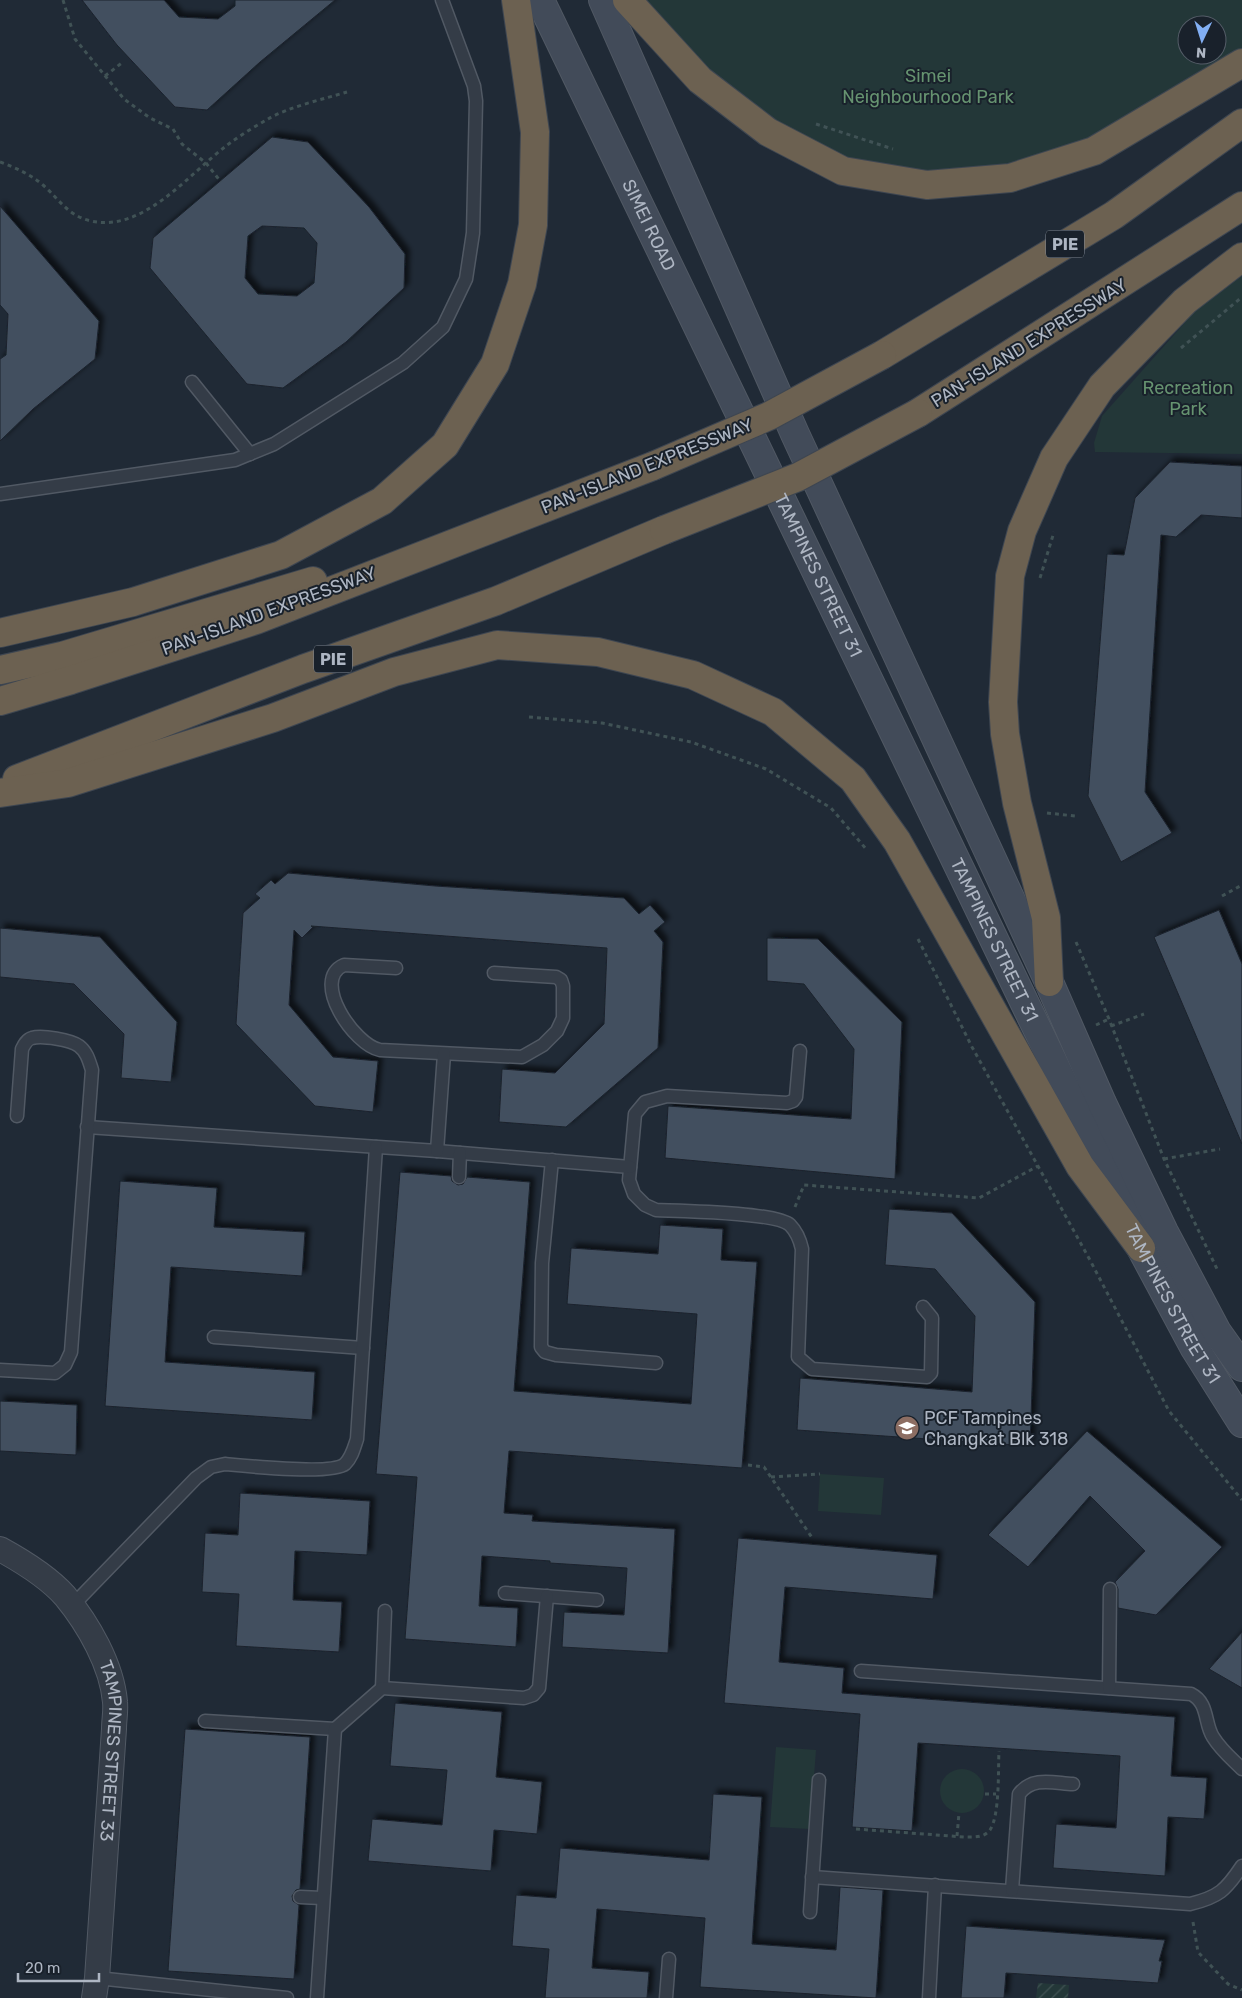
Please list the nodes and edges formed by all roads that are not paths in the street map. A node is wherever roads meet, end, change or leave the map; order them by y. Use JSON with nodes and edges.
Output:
{"nodes":[{"id":1,"x":442,"y":0,"type":"edge"},
{"id":2,"x":516,"y":0,"type":"edge"},
{"id":3,"x":540,"y":0,"type":"edge"},
{"id":4,"x":603,"y":0,"type":"edge"},
{"id":5,"x":627,"y":0,"type":"edge"},
{"id":6,"x":1242,"y":63,"type":"edge"},
{"id":7,"x":1242,"y":123,"type":"edge"},
{"id":8,"x":1242,"y":206,"type":"edge"},
{"id":9,"x":1242,"y":257,"type":"edge"},
{"id":10,"x":192,"y":382,"type":"dead end"},
{"id":11,"x":756,"y":450,"type":"joint"},
{"id":12,"x":250,"y":454,"type":"junction"},
{"id":13,"x":0,"y":494,"type":"edge"},
{"id":14,"x":465,"y":538,"type":"junction"},
{"id":15,"x":0,"y":633,"type":"edge"},
{"id":16,"x":0,"y":670,"type":"edge"},
{"id":17,"x":0,"y":701,"type":"edge"},
{"id":18,"x":0,"y":786,"type":"edge"},
{"id":19,"x":0,"y":793,"type":"edge"},
{"id":20,"x":396,"y":968,"type":"dead end"},
{"id":21,"x":494,"y":973,"type":"dead end"},
{"id":22,"x":1049,"y":982,"type":"junction"},
{"id":23,"x":800,"y":1051,"type":"dead end"},
{"id":24,"x":444,"y":1054,"type":"junction"},
{"id":25,"x":17,"y":1116,"type":"dead end"},
{"id":26,"x":87,"y":1127,"type":"junction"},
{"id":27,"x":376,"y":1148,"type":"junction"},
{"id":28,"x":437,"y":1151,"type":"junction"},
{"id":29,"x":460,"y":1153,"type":"junction"},
{"id":30,"x":552,"y":1160,"type":"junction"},
{"id":31,"x":630,"y":1167,"type":"junction"},
{"id":32,"x":459,"y":1176,"type":"dead end"},
{"id":33,"x":1141,"y":1248,"type":"junction"},
{"id":34,"x":923,"y":1306,"type":"dead end"},
{"id":35,"x":214,"y":1337,"type":"dead end"},
{"id":36,"x":363,"y":1348,"type":"junction"},
{"id":37,"x":656,"y":1363,"type":"dead end"},
{"id":38,"x":1242,"y":1367,"type":"edge"},
{"id":39,"x":0,"y":1370,"type":"edge"},
{"id":40,"x":1242,"y":1423,"type":"edge"},
{"id":41,"x":0,"y":1549,"type":"edge"},
{"id":42,"x":1110,"y":1590,"type":"dead end"},
{"id":43,"x":506,"y":1593,"type":"dead end"},
{"id":44,"x":547,"y":1596,"type":"junction"},
{"id":45,"x":597,"y":1600,"type":"dead end"},
{"id":46,"x":72,"y":1606,"type":"junction"},
{"id":47,"x":385,"y":1611,"type":"dead end"},
{"id":48,"x":861,"y":1671,"type":"dead end"},
{"id":49,"x":382,"y":1688,"type":"junction"},
{"id":50,"x":1109,"y":1688,"type":"junction"},
{"id":51,"x":205,"y":1721,"type":"dead end"},
{"id":52,"x":335,"y":1729,"type":"junction"},
{"id":53,"x":1242,"y":1769,"type":"edge"},
{"id":54,"x":819,"y":1780,"type":"dead end"},
{"id":55,"x":1073,"y":1784,"type":"dead end"},
{"id":56,"x":1242,"y":1866,"type":"edge"},
{"id":57,"x":812,"y":1877,"type":"junction"},
{"id":58,"x":934,"y":1885,"type":"junction"},
{"id":59,"x":1012,"y":1890,"type":"junction"},
{"id":60,"x":300,"y":1898,"type":"dead end"},
{"id":61,"x":322,"y":1898,"type":"junction"},
{"id":62,"x":810,"y":1912,"type":"dead end"},
{"id":63,"x":669,"y":1959,"type":"dead end"},
{"id":64,"x":96,"y":1992,"type":"edge"},
{"id":65,"x":288,"y":1998,"type":"edge"},
{"id":66,"x":317,"y":1998,"type":"edge"},
{"id":67,"x":666,"y":1998,"type":"edge"},
{"id":68,"x":929,"y":1998,"type":"edge"}],
"edges":[{"from":1,"to":12,"type":"lane"},
{"from":2,"to":15,"type":"highway"},
{"from":3,"to":11,"type":"main road","name":"SIMEI ROAD"},
{"from":4,"to":22,"type":"main road","name":"TAMPINES STREET 31"},
{"from":5,"to":6,"type":"highway"},
{"from":7,"to":14,"type":"highway","name":"PAN-ISLAND EXPRESSWAY","number":"PIE","bridge":true},
{"from":8,"to":18,"type":"highway","name":"PAN-ISLAND EXPRESSWAY","number":"PIE","bridge":true},
{"from":9,"to":22,"type":"highway"},
{"from":10,"to":12,"type":"lane"},
{"from":11,"to":33,"type":"main road","name":"TAMPINES STREET 31"},
{"from":12,"to":13,"type":"lane"},
{"from":14,"to":16,"type":"highway"},
{"from":14,"to":17,"type":"highway","name":"PAN-ISLAND EXPRESSWAY","number":"PIE"},
{"from":19,"to":33,"type":"highway"},
{"from":20,"to":24,"type":"lane"},
{"from":21,"to":24,"type":"lane"},
{"from":22,"to":38,"type":"main road","name":"TAMPINES STREET 31"},
{"from":23,"to":31,"type":"lane"},
{"from":24,"to":28,"type":"lane"},
{"from":25,"to":26,"type":"lane"},
{"from":26,"to":27,"type":"lane"},
{"from":26,"to":39,"type":"lane"},
{"from":27,"to":28,"type":"lane"},
{"from":27,"to":36,"type":"lane"},
{"from":28,"to":29,"type":"lane"},
{"from":29,"to":30,"type":"lane"},
{"from":29,"to":32,"type":"lane"},
{"from":30,"to":31,"type":"lane"},
{"from":30,"to":37,"type":"lane"},
{"from":31,"to":34,"type":"lane"},
{"from":33,"to":40,"type":"main road","name":"TAMPINES STREET 31"},
{"from":35,"to":36,"type":"lane"},
{"from":36,"to":46,"type":"lane"},
{"from":41,"to":46,"type":"street","name":"TAMPINES STREET 33"},
{"from":42,"to":50,"type":"lane"},
{"from":43,"to":44,"type":"lane"},
{"from":44,"to":45,"type":"lane"},
{"from":44,"to":49,"type":"lane"},
{"from":46,"to":64,"type":"street","name":"TAMPINES STREET 33"},
{"from":47,"to":49,"type":"lane"},
{"from":48,"to":50,"type":"lane"},
{"from":49,"to":52,"type":"lane"},
{"from":50,"to":53,"type":"lane"},
{"from":51,"to":52,"type":"lane"},
{"from":52,"to":61,"type":"lane"},
{"from":54,"to":57,"type":"lane"},
{"from":55,"to":59,"type":"lane"},
{"from":56,"to":59,"type":"lane"},
{"from":57,"to":58,"type":"lane"},
{"from":57,"to":62,"type":"lane"},
{"from":58,"to":59,"type":"lane"},
{"from":58,"to":68,"type":"lane"},
{"from":60,"to":61,"type":"lane"},
{"from":61,"to":66,"type":"lane"},
{"from":63,"to":67,"type":"lane"},
{"from":64,"to":65,"type":"lane"}]}
